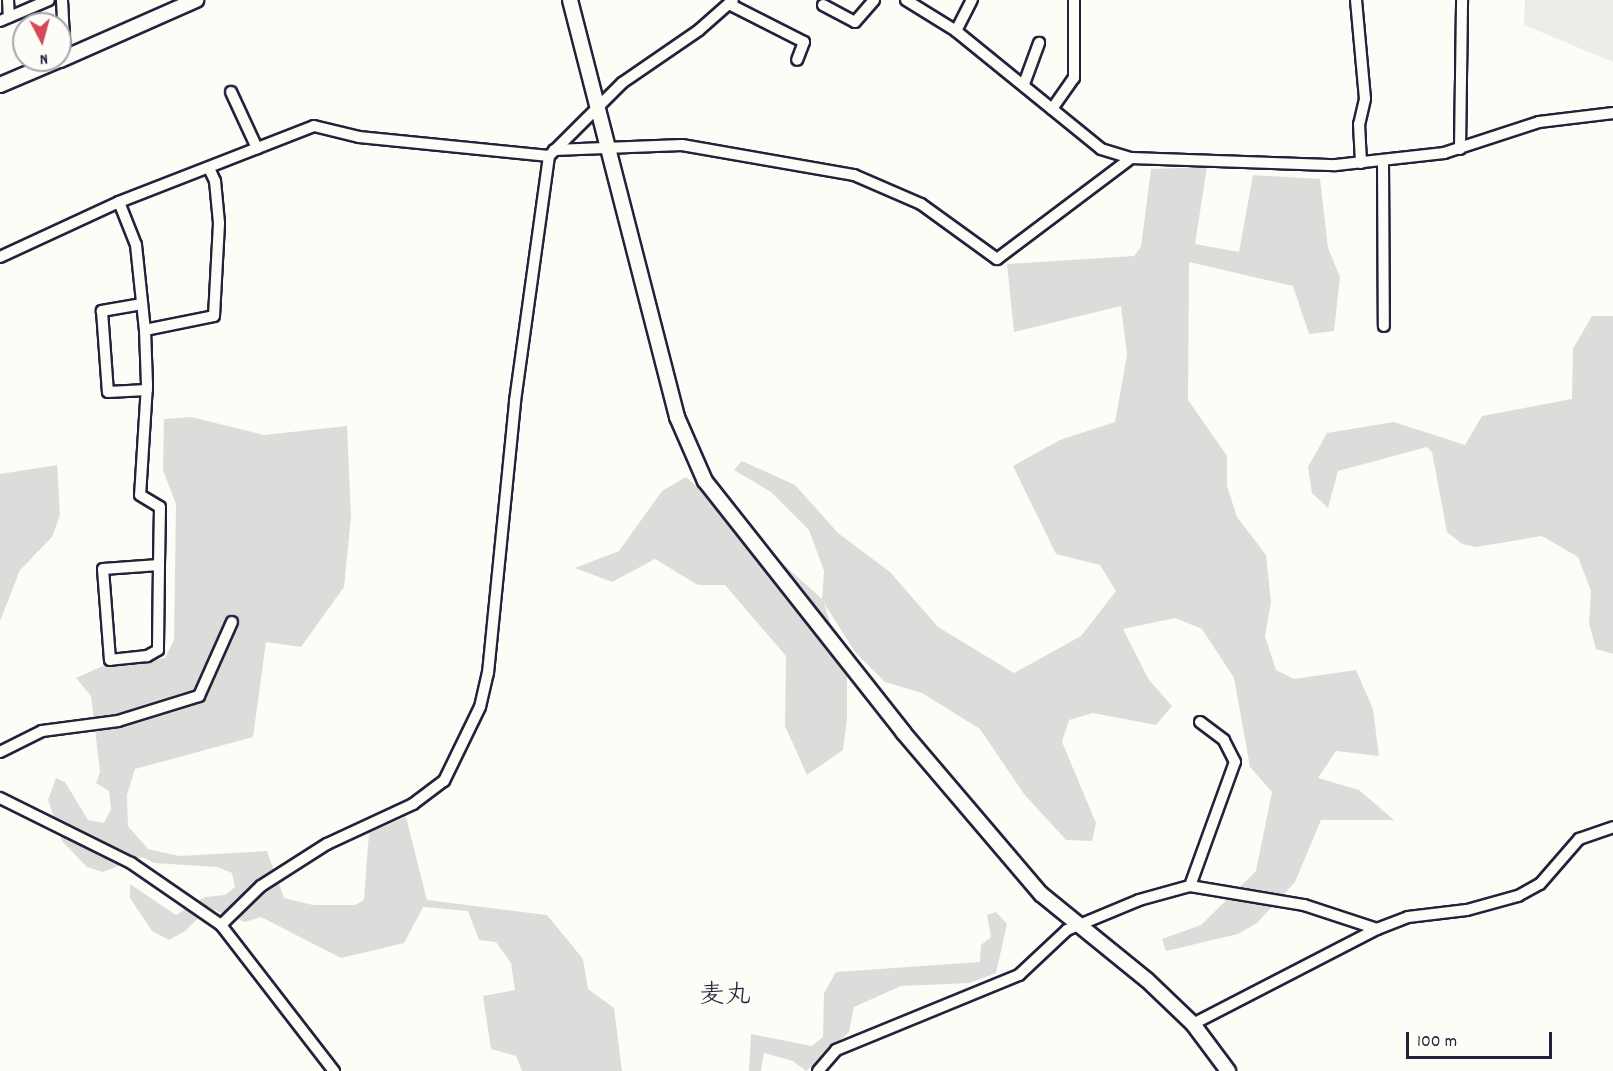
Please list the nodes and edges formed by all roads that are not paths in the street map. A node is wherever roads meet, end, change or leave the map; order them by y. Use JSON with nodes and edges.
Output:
{"nodes":[{"id":1,"x":8,"y":0,"type":"edge"},
{"id":2,"x":49,"y":0,"type":"edge"},
{"id":3,"x":196,"y":0,"type":"edge"},
{"id":4,"x":570,"y":0,"type":"edge"},
{"id":5,"x":874,"y":0,"type":"edge"},
{"id":6,"x":906,"y":0,"type":"edge"},
{"id":7,"x":972,"y":0,"type":"edge"},
{"id":8,"x":1061,"y":0,"type":"edge"},
{"id":9,"x":1356,"y":0,"type":"edge"},
{"id":10,"x":1462,"y":0,"type":"edge"},
{"id":11,"x":731,"y":2,"type":"edge"},
{"id":12,"x":1074,"y":2,"type":"edge"},
{"id":13,"x":823,"y":5,"type":"dead end"},
{"id":14,"x":5,"y":19,"type":"edge"},
{"id":15,"x":956,"y":31,"type":"junction"},
{"id":16,"x":1039,"y":43,"type":"dead end"},
{"id":17,"x":72,"y":54,"type":"edge"},
{"id":18,"x":797,"y":60,"type":"dead end"},
{"id":19,"x":30,"y":72,"type":"edge"},
{"id":20,"x":1024,"y":84,"type":"junction"},
{"id":21,"x":0,"y":85,"type":"edge"},
{"id":22,"x":231,"y":92,"type":"dead end"},
{"id":23,"x":599,"y":107,"type":"junction"},
{"id":24,"x":1052,"y":109,"type":"junction"},
{"id":25,"x":1613,"y":113,"type":"edge"},
{"id":26,"x":257,"y":148,"type":"junction"},
{"id":27,"x":609,"y":149,"type":"junction"},
{"id":28,"x":1460,"y":149,"type":"junction"},
{"id":29,"x":552,"y":153,"type":"junction"},
{"id":30,"x":1131,"y":158,"type":"junction"},
{"id":31,"x":1383,"y":161,"type":"junction"},
{"id":32,"x":1361,"y":163,"type":"junction"},
{"id":33,"x":208,"y":168,"type":"junction"},
{"id":34,"x":119,"y":202,"type":"junction"},
{"id":35,"x":0,"y":257,"type":"edge"},
{"id":36,"x":142,"y":304,"type":"junction"},
{"id":37,"x":1384,"y":326,"type":"dead end"},
{"id":38,"x":145,"y":330,"type":"junction"},
{"id":39,"x":147,"y":390,"type":"junction"},
{"id":40,"x":159,"y":565,"type":"junction"},
{"id":41,"x":232,"y":622,"type":"dead end"},
{"id":42,"x":1200,"y":722,"type":"dead end"},
{"id":43,"x":0,"y":752,"type":"edge"},
{"id":44,"x":0,"y":798,"type":"edge"},
{"id":45,"x":1613,"y":827,"type":"edge"},
{"id":46,"x":1190,"y":886,"type":"junction"},
{"id":47,"x":221,"y":925,"type":"junction"},
{"id":48,"x":1078,"y":925,"type":"junction"},
{"id":49,"x":1377,"y":929,"type":"junction"},
{"id":50,"x":1193,"y":1024,"type":"junction"},
{"id":51,"x":333,"y":1071,"type":"edge"},
{"id":52,"x":818,"y":1071,"type":"edge"},
{"id":53,"x":1228,"y":1071,"type":"edge"}],
"edges":[{"from":1,"to":14,"type":"street"},
{"from":2,"to":14,"type":"street"},
{"from":3,"to":17,"type":"street"},
{"from":4,"to":23,"type":"street"},
{"from":5,"to":13,"type":"street"},
{"from":6,"to":15,"type":"street"},
{"from":7,"to":15,"type":"street"},
{"from":8,"to":12,"type":"street"},
{"from":9,"to":32,"type":"street"},
{"from":10,"to":28,"type":"street"},
{"from":11,"to":18,"type":"street"},
{"from":11,"to":23,"type":"street"},
{"from":12,"to":24,"type":"street"},
{"from":15,"to":20,"type":"street"},
{"from":16,"to":20,"type":"street"},
{"from":19,"to":21,"type":"street"},
{"from":20,"to":24,"type":"street"},
{"from":22,"to":26,"type":"street"},
{"from":23,"to":27,"type":"street"},
{"from":23,"to":29,"type":"street"},
{"from":24,"to":30,"type":"street"},
{"from":25,"to":28,"type":"street"},
{"from":26,"to":29,"type":"street"},
{"from":26,"to":33,"type":"street"},
{"from":27,"to":29,"type":"street"},
{"from":27,"to":30,"type":"street"},
{"from":27,"to":48,"type":"street"},
{"from":28,"to":31,"type":"street"},
{"from":29,"to":47,"type":"street"},
{"from":30,"to":32,"type":"street"},
{"from":31,"to":32,"type":"street"},
{"from":31,"to":37,"type":"street"},
{"from":33,"to":34,"type":"street"},
{"from":33,"to":38,"type":"street"},
{"from":34,"to":35,"type":"street"},
{"from":34,"to":36,"type":"street"},
{"from":36,"to":38,"type":"street"},
{"from":36,"to":39,"type":"street"},
{"from":38,"to":39,"type":"street"},
{"from":39,"to":40,"type":"street"},
{"from":40,"to":40,"type":"street"},
{"from":41,"to":43,"type":"street"},
{"from":42,"to":46,"type":"street"},
{"from":44,"to":47,"type":"street"},
{"from":45,"to":49,"type":"street"},
{"from":46,"to":48,"type":"street"},
{"from":46,"to":49,"type":"street"},
{"from":47,"to":51,"type":"street"},
{"from":48,"to":50,"type":"street"},
{"from":48,"to":52,"type":"street"},
{"from":49,"to":50,"type":"street"},
{"from":50,"to":53,"type":"street"}]}
